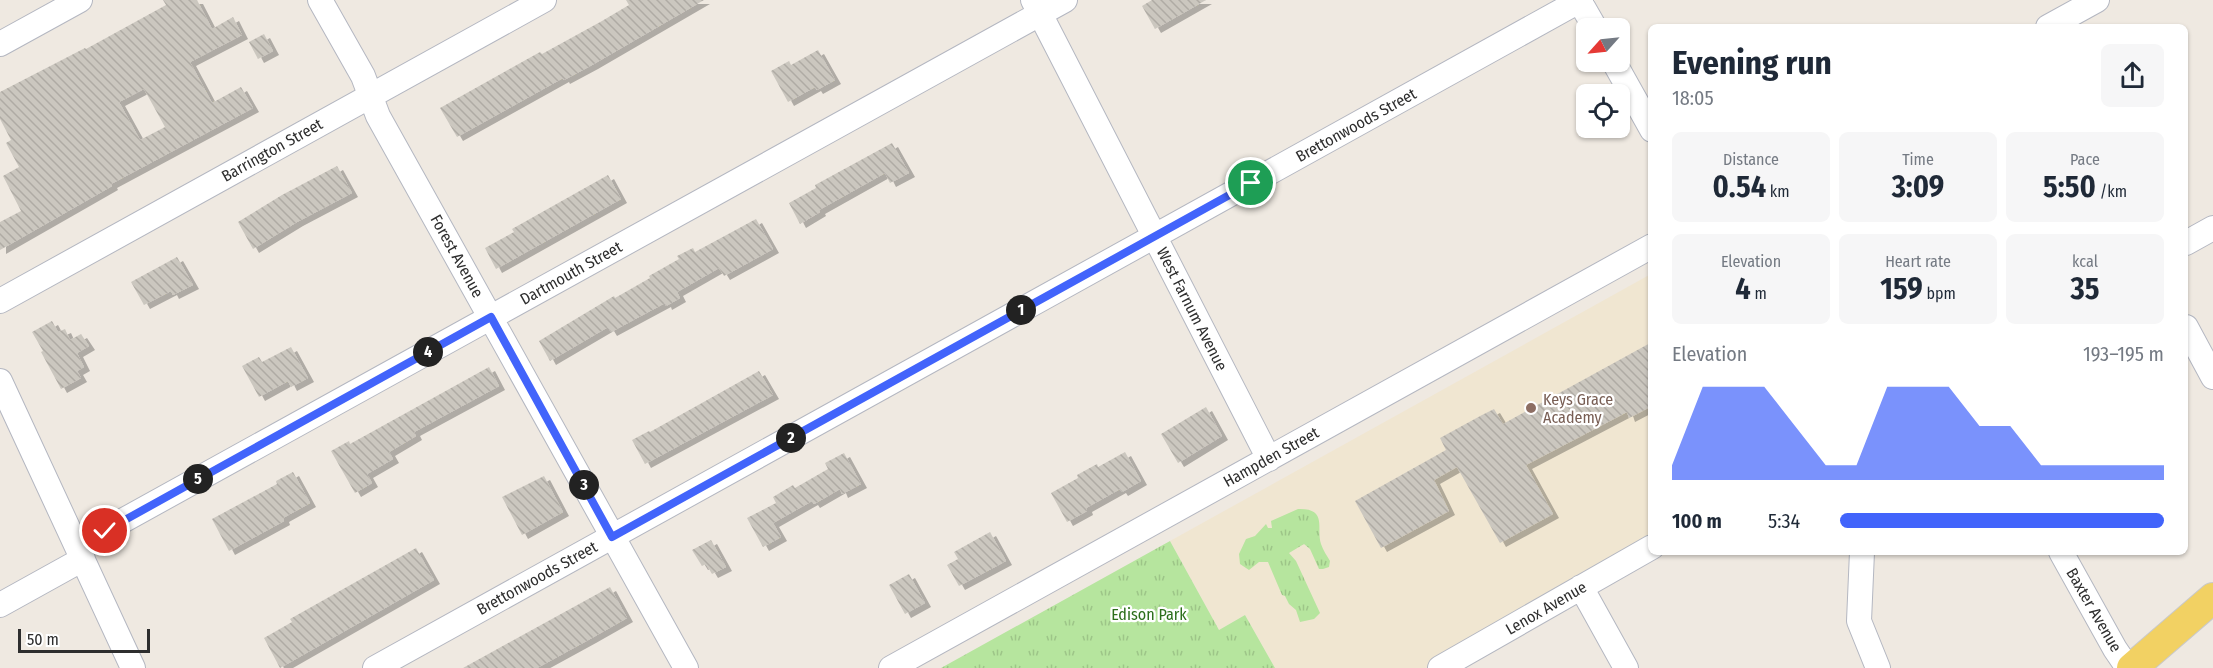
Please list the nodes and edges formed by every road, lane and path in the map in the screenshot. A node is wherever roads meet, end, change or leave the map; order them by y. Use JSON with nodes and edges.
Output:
{"nodes":[{"id":1,"x":80,"y":0,"type":"edge"},
{"id":2,"x":320,"y":0,"type":"edge"},
{"id":3,"x":544,"y":0,"type":"edge"},
{"id":4,"x":1065,"y":0,"type":"edge"},
{"id":5,"x":1580,"y":0,"type":"edge"},
{"id":6,"x":2097,"y":0,"type":"edge"},
{"id":7,"x":1037,"y":7,"type":"edge"},
{"id":8,"x":1590,"y":18,"type":"edge"},
{"id":9,"x":2053,"y":24,"type":"edge"},
{"id":10,"x":0,"y":44,"type":"edge"},
{"id":11,"x":1620,"y":72,"type":"edge"},
{"id":12,"x":371,"y":96,"type":"junction"},
{"id":13,"x":1648,"y":123,"type":"edge"},
{"id":14,"x":2213,"y":228,"type":"edge"},
{"id":15,"x":1155,"y":236,"type":"junction"},
{"id":16,"x":2188,"y":242,"type":"edge"},
{"id":17,"x":1648,"y":248,"type":"edge"},
{"id":18,"x":0,"y":301,"type":"edge"},
{"id":19,"x":491,"y":317,"type":"junction"},
{"id":20,"x":2188,"y":331,"type":"edge"},
{"id":21,"x":2213,"y":377,"type":"edge"},
{"id":22,"x":0,"y":381,"type":"edge"},
{"id":23,"x":1269,"y":459,"type":"junction"},
{"id":24,"x":612,"y":537,"type":"junction"},
{"id":25,"x":1648,"y":549,"type":"edge"},
{"id":26,"x":80,"y":553,"type":"junction"},
{"id":27,"x":1862,"y":555,"type":"edge"},
{"id":28,"x":2063,"y":555,"type":"edge"},
{"id":29,"x":1581,"y":587,"type":"junction"},
{"id":30,"x":2213,"y":598,"type":"edge"},
{"id":31,"x":0,"y":605,"type":"edge"},
{"id":32,"x":134,"y":668,"type":"edge"},
{"id":33,"x":375,"y":668,"type":"edge"},
{"id":34,"x":686,"y":668,"type":"edge"},
{"id":35,"x":891,"y":668,"type":"edge"},
{"id":36,"x":1440,"y":668,"type":"edge"},
{"id":37,"x":1626,"y":668,"type":"edge"},
{"id":38,"x":1878,"y":668,"type":"edge"},
{"id":39,"x":2130,"y":668,"type":"edge"}],
"edges":[{"from":1,"to":10,"type":"street"},
{"from":2,"to":12,"type":"street","name":"Forest Avenue"},
{"from":3,"to":12,"type":"street","name":"Barrington Street"},
{"from":4,"to":7,"type":"street","name":"Dartmouth Street"},
{"from":5,"to":8,"type":"street"},
{"from":5,"to":15,"type":"street","name":"Brettonwoods Street"},
{"from":6,"to":9,"type":"street"},
{"from":7,"to":15,"type":"street","name":"West Farnum Avenue"},
{"from":7,"to":19,"type":"street","name":"Dartmouth Street"},
{"from":11,"to":13,"type":"street"},
{"from":12,"to":18,"type":"street","name":"Barrington Street"},
{"from":12,"to":19,"type":"street","name":"Forest Avenue"},
{"from":14,"to":16,"type":"street"},
{"from":15,"to":23,"type":"street","name":"West Farnum Avenue"},
{"from":15,"to":24,"type":"street","name":"Brettonwoods Street"},
{"from":17,"to":23,"type":"street","name":"Hampden Street"},
{"from":19,"to":24,"type":"street","name":"Forest Avenue"},
{"from":19,"to":26,"type":"street","name":"Dartmouth Street"},
{"from":20,"to":21,"type":"street"},
{"from":22,"to":26,"type":"street"},
{"from":23,"to":35,"type":"street","name":"Hampden Street"},
{"from":24,"to":33,"type":"street","name":"Brettonwoods Street"},
{"from":24,"to":34,"type":"street","name":"Forest Avenue"},
{"from":25,"to":29,"type":"street","name":"Lenox Avenue"},
{"from":26,"to":31,"type":"street","name":"Dartmouth Street"},
{"from":26,"to":32,"type":"street"},
{"from":27,"to":38,"type":"street"},
{"from":28,"to":39,"type":"street","name":"Baxter Avenue"},
{"from":29,"to":36,"type":"street","name":"Lenox Avenue"},
{"from":29,"to":37,"type":"street"},
{"from":30,"to":39,"type":"main road"}]}
